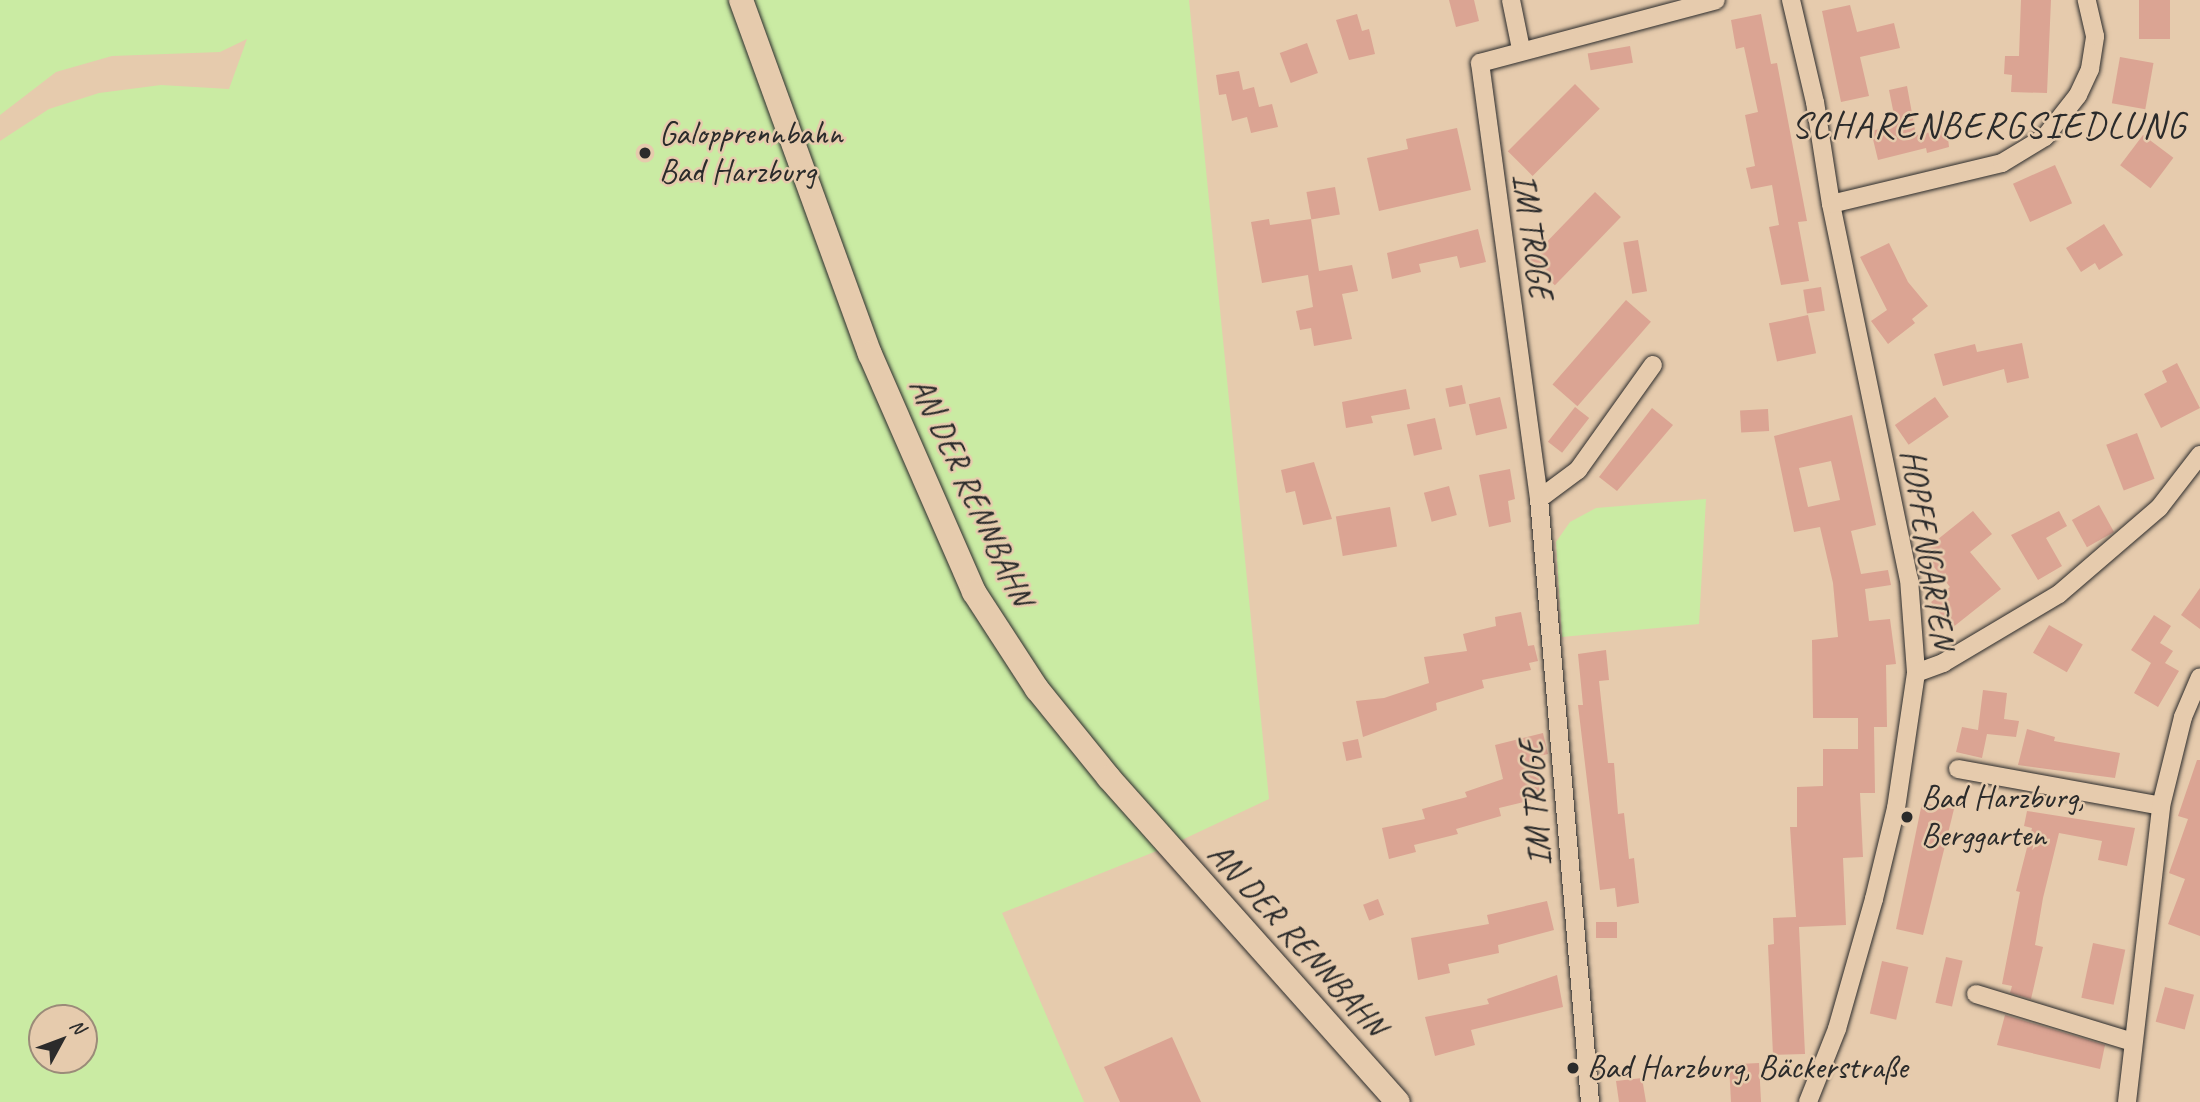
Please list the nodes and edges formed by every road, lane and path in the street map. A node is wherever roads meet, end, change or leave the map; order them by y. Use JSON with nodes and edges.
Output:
{"nodes":[{"id":1,"x":741,"y":0,"type":"edge"},
{"id":2,"x":1511,"y":0,"type":"edge"},
{"id":3,"x":1716,"y":0,"type":"edge"},
{"id":4,"x":1791,"y":0,"type":"edge"},
{"id":5,"x":2087,"y":0,"type":"edge"},
{"id":6,"x":1521,"y":49,"type":"junction"},
{"id":7,"x":1831,"y":204,"type":"junction"},
{"id":8,"x":1653,"y":365,"type":"dead end"},
{"id":9,"x":2200,"y":455,"type":"edge"},
{"id":10,"x":1539,"y":499,"type":"junction"},
{"id":11,"x":1916,"y":673,"type":"junction"},
{"id":12,"x":2200,"y":677,"type":"edge"},
{"id":13,"x":1958,"y":769,"type":"dead end"},
{"id":14,"x":2161,"y":806,"type":"junction"},
{"id":15,"x":1976,"y":994,"type":"dead end"},
{"id":16,"x":2133,"y":1042,"type":"junction"},
{"id":17,"x":1398,"y":1102,"type":"edge"},
{"id":18,"x":1590,"y":1102,"type":"edge"},
{"id":19,"x":1808,"y":1102,"type":"edge"},
{"id":20,"x":2127,"y":1102,"type":"edge"}],
"edges":[{"from":1,"to":17,"type":"main road","name":"AN DER RENNBAHN"},
{"from":2,"to":6,"type":"street"},
{"from":3,"to":6,"type":"street"},
{"from":4,"to":7,"type":"street","name":"HOPFENGARTEN"},
{"from":5,"to":7,"type":"street"},
{"from":6,"to":10,"type":"street","name":"IM TROGE"},
{"from":7,"to":11,"type":"street","name":"HOPFENGARTEN"},
{"from":8,"to":10,"type":"street"},
{"from":9,"to":11,"type":"street"},
{"from":10,"to":18,"type":"street","name":"IM TROGE"},
{"from":11,"to":19,"type":"street","name":"HOPFENGARTEN"},
{"from":12,"to":14,"type":"street"},
{"from":13,"to":14,"type":"street"},
{"from":14,"to":16,"type":"street"},
{"from":15,"to":16,"type":"street"},
{"from":16,"to":20,"type":"street"}]}
